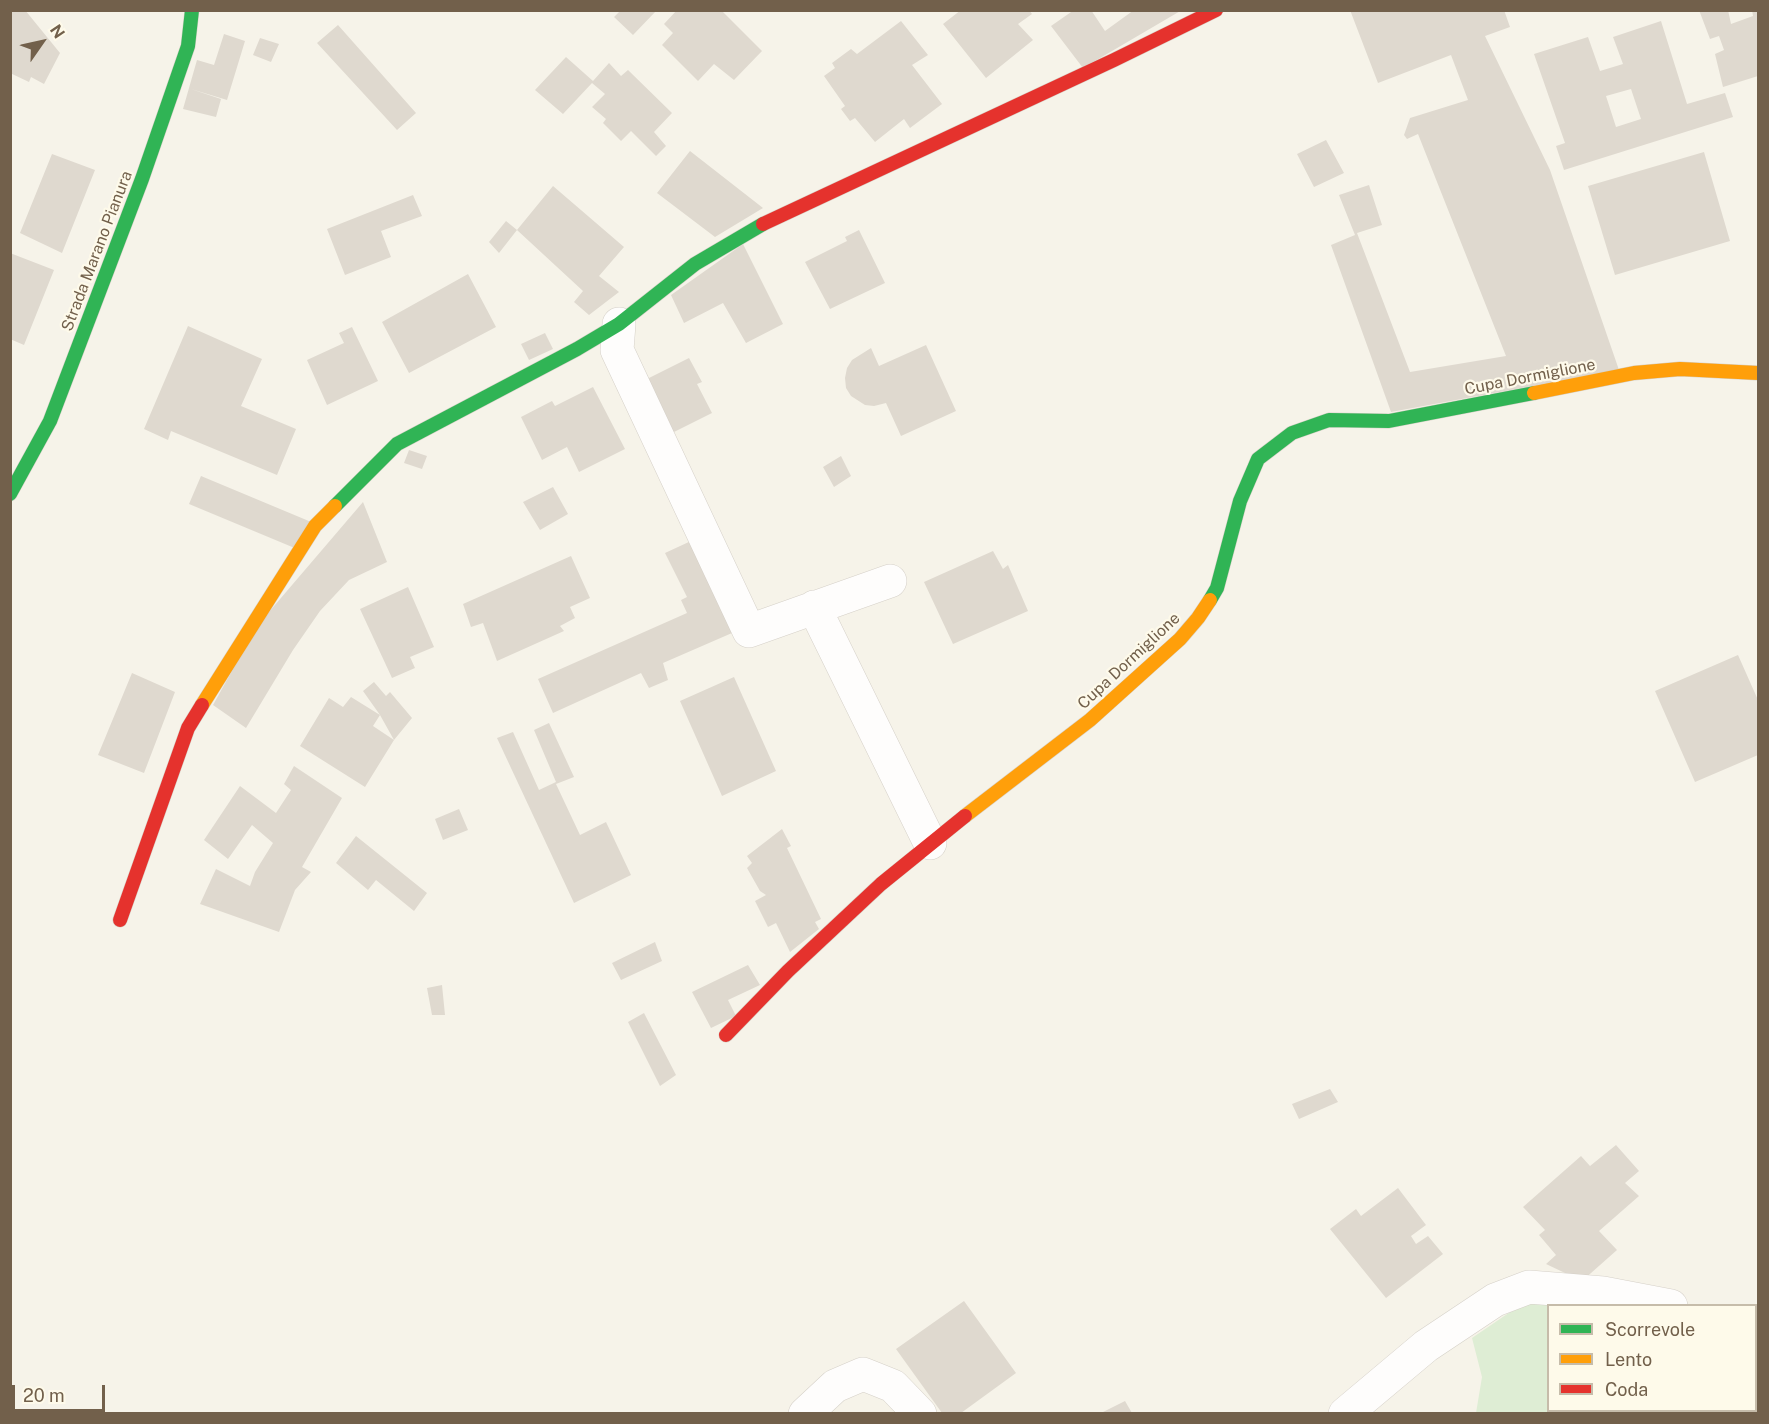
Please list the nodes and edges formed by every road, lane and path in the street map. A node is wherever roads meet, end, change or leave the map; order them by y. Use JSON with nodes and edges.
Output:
{"nodes":[{"id":1,"x":192,"y":10,"type":"edge"},
{"id":2,"x":1216,"y":10,"type":"edge"},
{"id":3,"x":619,"y":324,"type":"junction"},
{"id":4,"x":1758,"y":373,"type":"edge"},
{"id":5,"x":10,"y":494,"type":"edge"},
{"id":6,"x":890,"y":581,"type":"dead end"},
{"id":7,"x":814,"y":607,"type":"junction"},
{"id":8,"x":930,"y":843,"type":"junction"},
{"id":9,"x":120,"y":920,"type":"dead end"},
{"id":10,"x":726,"y":1035,"type":"dead end"},
{"id":11,"x":1665,"y":1304,"type":"edge"},
{"id":12,"x":805,"y":1413,"type":"edge"},
{"id":13,"x":920,"y":1413,"type":"edge"},
{"id":14,"x":1345,"y":1413,"type":"edge"}],
"edges":[{"from":1,"to":5,"type":"street","name":"Strada Marano Pianura"},
{"from":2,"to":3,"type":"street"},
{"from":3,"to":7,"type":"street"},
{"from":3,"to":9,"type":"street"},
{"from":4,"to":8,"type":"street","name":"Cupa Dormiglione"},
{"from":6,"to":7,"type":"street"},
{"from":7,"to":8,"type":"street"},
{"from":8,"to":10,"type":"street","name":"Cupa Dormiglione"},
{"from":11,"to":14,"type":"street"},
{"from":12,"to":13,"type":"street"}]}
